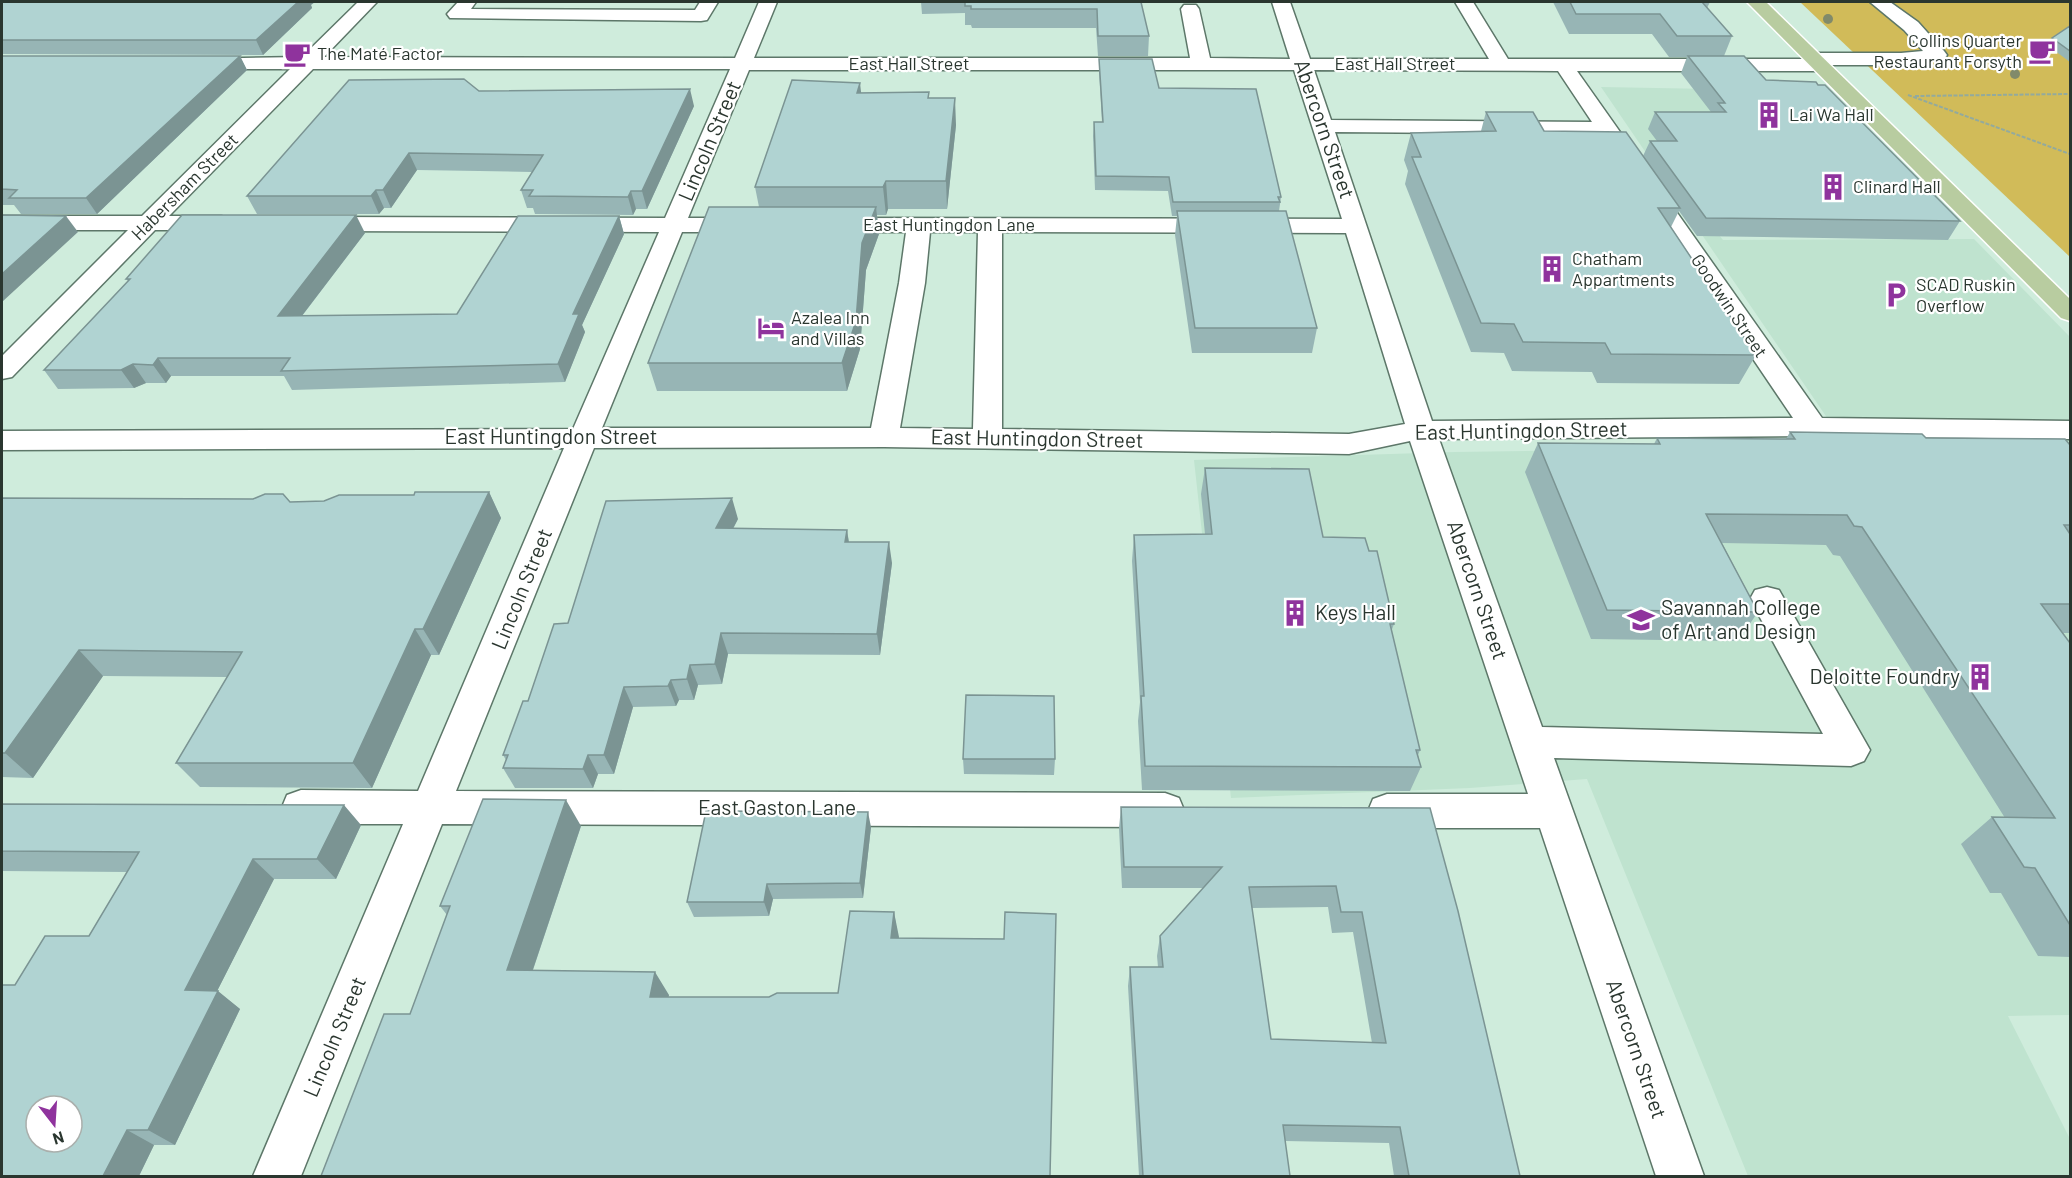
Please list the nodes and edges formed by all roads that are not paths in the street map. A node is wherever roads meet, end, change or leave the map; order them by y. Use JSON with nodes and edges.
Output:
{"nodes":[{"id":1,"x":368,"y":2,"type":"edge"},
{"id":2,"x":467,"y":2,"type":"edge"},
{"id":3,"x":709,"y":2,"type":"edge"},
{"id":4,"x":768,"y":2,"type":"edge"},
{"id":5,"x":1281,"y":2,"type":"edge"},
{"id":6,"x":1464,"y":2,"type":"edge"},
{"id":7,"x":1756,"y":2,"type":"edge"},
{"id":8,"x":1879,"y":2,"type":"edge"},
{"id":9,"x":1191,"y":9,"type":"dead end"},
{"id":10,"x":1814,"y":62,"type":"junction"},
{"id":11,"x":178,"y":63,"type":"edge"},
{"id":12,"x":308,"y":63,"type":"junction"},
{"id":13,"x":742,"y":63,"type":"junction"},
{"id":14,"x":1202,"y":64,"type":"junction"},
{"id":15,"x":1302,"y":64,"type":"junction"},
{"id":16,"x":1563,"y":64,"type":"junction"},
{"id":17,"x":1502,"y":65,"type":"junction"},
{"id":18,"x":1322,"y":126,"type":"junction"},
{"id":19,"x":1607,"y":128,"type":"junction"},
{"id":20,"x":149,"y":223,"type":"junction"},
{"id":21,"x":2,"y":224,"type":"edge"},
{"id":22,"x":245,"y":224,"type":"edge"},
{"id":23,"x":293,"y":224,"type":"edge"},
{"id":24,"x":675,"y":225,"type":"junction"},
{"id":25,"x":766,"y":225,"type":"edge"},
{"id":26,"x":813,"y":225,"type":"edge"},
{"id":27,"x":918,"y":225,"type":"junction"},
{"id":28,"x":990,"y":225,"type":"junction"},
{"id":29,"x":1356,"y":226,"type":"junction"},
{"id":30,"x":2070,"y":313,"type":"edge"},
{"id":31,"x":2,"y":371,"type":"edge"},
{"id":32,"x":1814,"y":427,"type":"junction"},
{"id":33,"x":1421,"y":430,"type":"junction"},
{"id":34,"x":2070,"y":430,"type":"edge"},
{"id":35,"x":584,"y":436,"type":"junction"},
{"id":36,"x":884,"y":437,"type":"junction"},
{"id":37,"x":987,"y":438,"type":"junction"},
{"id":38,"x":2,"y":440,"type":"edge"},
{"id":39,"x":1767,"y":599,"type":"dead end"},
{"id":40,"x":1530,"y":742,"type":"junction"},
{"id":41,"x":264,"y":806,"type":"edge"},
{"id":42,"x":432,"y":807,"type":"junction"},
{"id":43,"x":1194,"y":810,"type":"edge"},
{"id":44,"x":1350,"y":810,"type":"edge"},
{"id":45,"x":1553,"y":811,"type":"junction"},
{"id":46,"x":277,"y":1176,"type":"edge"},
{"id":47,"x":1680,"y":1176,"type":"edge"}],
"edges":[{"from":1,"to":12,"type":"street","name":"Habersham Street"},
{"from":2,"to":3,"type":"street"},
{"from":4,"to":13,"type":"street","name":"Lincoln Street"},
{"from":5,"to":15,"type":"street","name":"Abercorn Street"},
{"from":6,"to":17,"type":"street"},
{"from":7,"to":10,"type":"main road"},
{"from":8,"to":10,"type":"street","name":"East Hall Street"},
{"from":9,"to":14,"type":"street"},
{"from":10,"to":16,"type":"street","name":"East Hall Street"},
{"from":10,"to":30,"type":"main road"},
{"from":11,"to":12,"type":"street","name":"East Hall Street"},
{"from":12,"to":13,"type":"street","name":"East Hall Street"},
{"from":12,"to":20,"type":"street","name":"Habersham Street"},
{"from":13,"to":14,"type":"street","name":"East Hall Street"},
{"from":13,"to":24,"type":"street","name":"Lincoln Street"},
{"from":14,"to":15,"type":"street","name":"East Hall Street"},
{"from":15,"to":17,"type":"street","name":"East Hall Street"},
{"from":15,"to":18,"type":"street","name":"Abercorn Street"},
{"from":16,"to":17,"type":"street","name":"East Hall Street"},
{"from":16,"to":19,"type":"street","name":"Goodwin Street"},
{"from":18,"to":19,"type":"street"},
{"from":18,"to":29,"type":"street","name":"Abercorn Street"},
{"from":19,"to":32,"type":"street","name":"Goodwin Street"},
{"from":20,"to":21,"type":"street"},
{"from":20,"to":22,"type":"street"},
{"from":20,"to":31,"type":"street","name":"Habersham Street"},
{"from":23,"to":24,"type":"street"},
{"from":24,"to":25,"type":"street"},
{"from":24,"to":35,"type":"street","name":"Lincoln Street"},
{"from":26,"to":27,"type":"street","name":"East Huntingdon Lane"},
{"from":27,"to":28,"type":"street","name":"East Huntingdon Lane"},
{"from":27,"to":36,"type":"street"},
{"from":28,"to":29,"type":"street","name":"East Huntingdon Lane"},
{"from":28,"to":37,"type":"street"},
{"from":29,"to":33,"type":"street","name":"Abercorn Street"},
{"from":32,"to":33,"type":"street","name":"East Huntingdon Street"},
{"from":32,"to":34,"type":"street","name":"East Huntingdon Street"},
{"from":33,"to":37,"type":"street","name":"East Huntingdon Street"},
{"from":33,"to":40,"type":"street","name":"Abercorn Street"},
{"from":35,"to":36,"type":"street","name":"East Huntingdon Street"},
{"from":35,"to":38,"type":"street","name":"East Huntingdon Street"},
{"from":35,"to":42,"type":"street","name":"Lincoln Street"},
{"from":36,"to":37,"type":"street","name":"East Huntingdon Street"},
{"from":39,"to":40,"type":"street"},
{"from":40,"to":45,"type":"street","name":"Abercorn Street"},
{"from":41,"to":42,"type":"street","name":"East Gaston Lane"},
{"from":42,"to":43,"type":"street","name":"East Gaston Lane"},
{"from":42,"to":46,"type":"street","name":"Lincoln Street"},
{"from":44,"to":45,"type":"street"},
{"from":45,"to":47,"type":"street","name":"Abercorn Street"}]}
